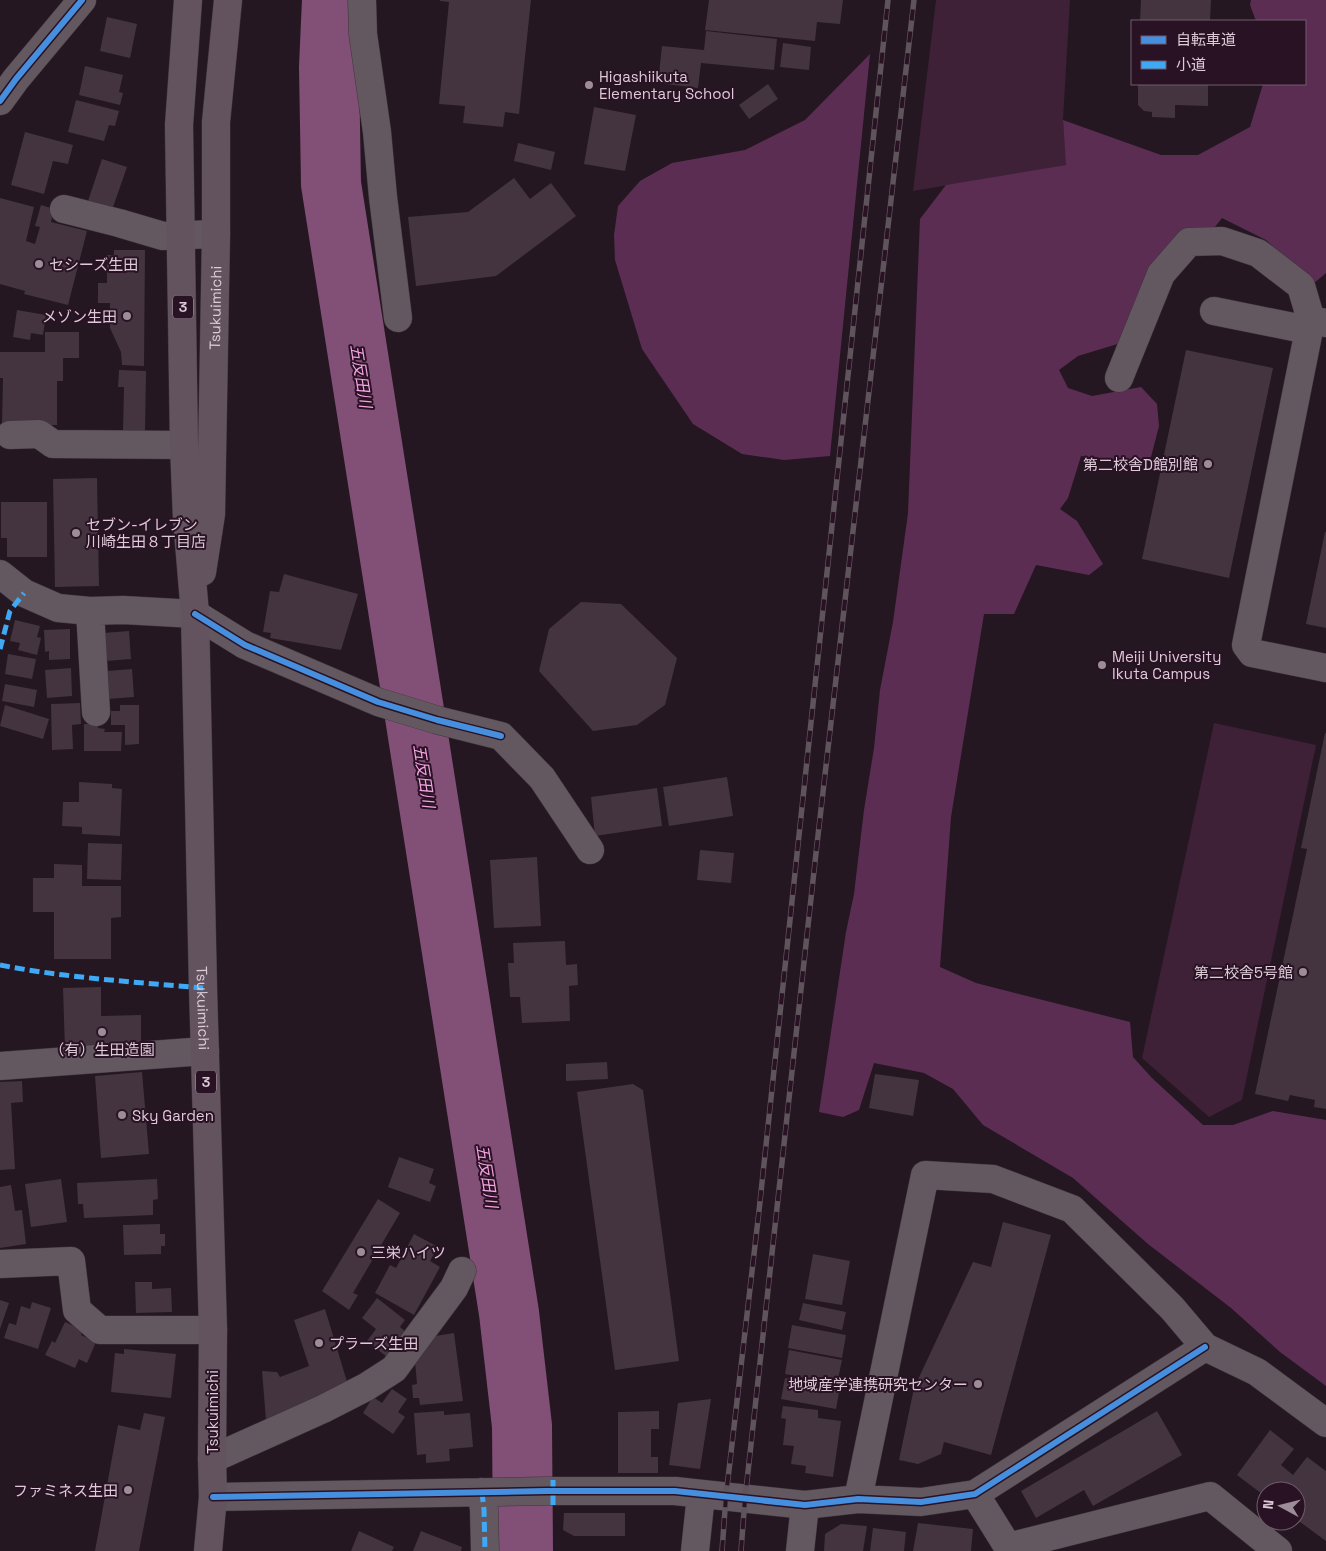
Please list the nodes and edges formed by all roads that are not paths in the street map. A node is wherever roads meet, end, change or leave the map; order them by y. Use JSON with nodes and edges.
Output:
{"nodes":[{"id":1,"x":82,"y":0,"type":"edge"},
{"id":2,"x":188,"y":0,"type":"edge"},
{"id":3,"x":362,"y":0,"type":"edge"},
{"id":4,"x":228,"y":2,"type":"edge"},
{"id":5,"x":0,"y":101,"type":"edge"},
{"id":6,"x":64,"y":209,"type":"dead end"},
{"id":7,"x":216,"y":234,"type":"junction"},
{"id":8,"x":182,"y":236,"type":"junction"},
{"id":9,"x":1214,"y":311,"type":"dead end"},
{"id":10,"x":398,"y":318,"type":"dead end"},
{"id":11,"x":1315,"y":324,"type":"edge"},
{"id":12,"x":1119,"y":378,"type":"dead end"},
{"id":13,"x":10,"y":435,"type":"dead end"},
{"id":14,"x":184,"y":445,"type":"junction"},
{"id":15,"x":0,"y":574,"type":"edge"},
{"id":16,"x":90,"y":611,"type":"junction"},
{"id":17,"x":196,"y":614,"type":"junction"},
{"id":18,"x":1326,"y":668,"type":"edge"},
{"id":19,"x":96,"y":712,"type":"dead end"},
{"id":20,"x":590,"y":850,"type":"dead end"},
{"id":21,"x":206,"y":1051,"type":"junction"},
{"id":22,"x":0,"y":1066,"type":"edge"},
{"id":23,"x":0,"y":1264,"type":"edge"},
{"id":24,"x":462,"y":1271,"type":"dead end"},
{"id":25,"x":213,"y":1330,"type":"junction"},
{"id":26,"x":1205,"y":1347,"type":"junction"},
{"id":27,"x":1326,"y":1423,"type":"edge"},
{"id":28,"x":212,"y":1459,"type":"junction"},
{"id":29,"x":490,"y":1492,"type":"junction"},
{"id":30,"x":975,"y":1494,"type":"junction"},
{"id":31,"x":701,"y":1495,"type":"junction"},
{"id":32,"x":214,"y":1496,"type":"junction"},
{"id":33,"x":858,"y":1499,"type":"junction"},
{"id":34,"x":804,"y":1505,"type":"junction"},
{"id":35,"x":208,"y":1551,"type":"edge"},
{"id":36,"x":485,"y":1551,"type":"edge"},
{"id":37,"x":695,"y":1551,"type":"edge"},
{"id":38,"x":800,"y":1551,"type":"edge"},
{"id":39,"x":1278,"y":1551,"type":"edge"}],
"edges":[{"from":1,"to":5,"type":"street"},
{"from":2,"to":8,"type":"main road","name":"Tsukuimichi","number":"3"},
{"from":3,"to":10,"type":"street"},
{"from":4,"to":7,"type":"main road","name":"Tsukuimichi","number":"3"},
{"from":6,"to":8,"type":"street"},
{"from":7,"to":8,"type":"street"},
{"from":7,"to":17,"type":"main road","name":"Tsukuimichi","number":"3"},
{"from":8,"to":14,"type":"main road","name":"Tsukuimichi","number":"3"},
{"from":9,"to":11,"type":"street"},
{"from":11,"to":12,"type":"street"},
{"from":11,"to":18,"type":"street"},
{"from":13,"to":14,"type":"street"},
{"from":14,"to":17,"type":"main road","name":"Tsukuimichi","number":"3"},
{"from":15,"to":16,"type":"street"},
{"from":16,"to":17,"type":"street"},
{"from":16,"to":19,"type":"street"},
{"from":17,"to":20,"type":"street"},
{"from":17,"to":21,"type":"main road","name":"Tsukuimichi","number":"3"},
{"from":21,"to":22,"type":"street"},
{"from":21,"to":25,"type":"main road","name":"Tsukuimichi","number":"3"},
{"from":23,"to":25,"type":"street"},
{"from":24,"to":28,"type":"street"},
{"from":25,"to":28,"type":"main road","name":"Tsukuimichi","number":"3"},
{"from":26,"to":27,"type":"street"},
{"from":26,"to":30,"type":"street"},
{"from":26,"to":33,"type":"street"},
{"from":28,"to":32,"type":"main road","name":"Tsukuimichi","number":"3"},
{"from":29,"to":31,"type":"street"},
{"from":29,"to":32,"type":"street"},
{"from":29,"to":36,"type":"street"},
{"from":30,"to":33,"type":"street"},
{"from":30,"to":39,"type":"street"},
{"from":31,"to":34,"type":"street"},
{"from":31,"to":37,"type":"street"},
{"from":32,"to":35,"type":"main road","name":"Tsukuimichi","number":"3"},
{"from":33,"to":34,"type":"street"},
{"from":34,"to":38,"type":"street"}]}
